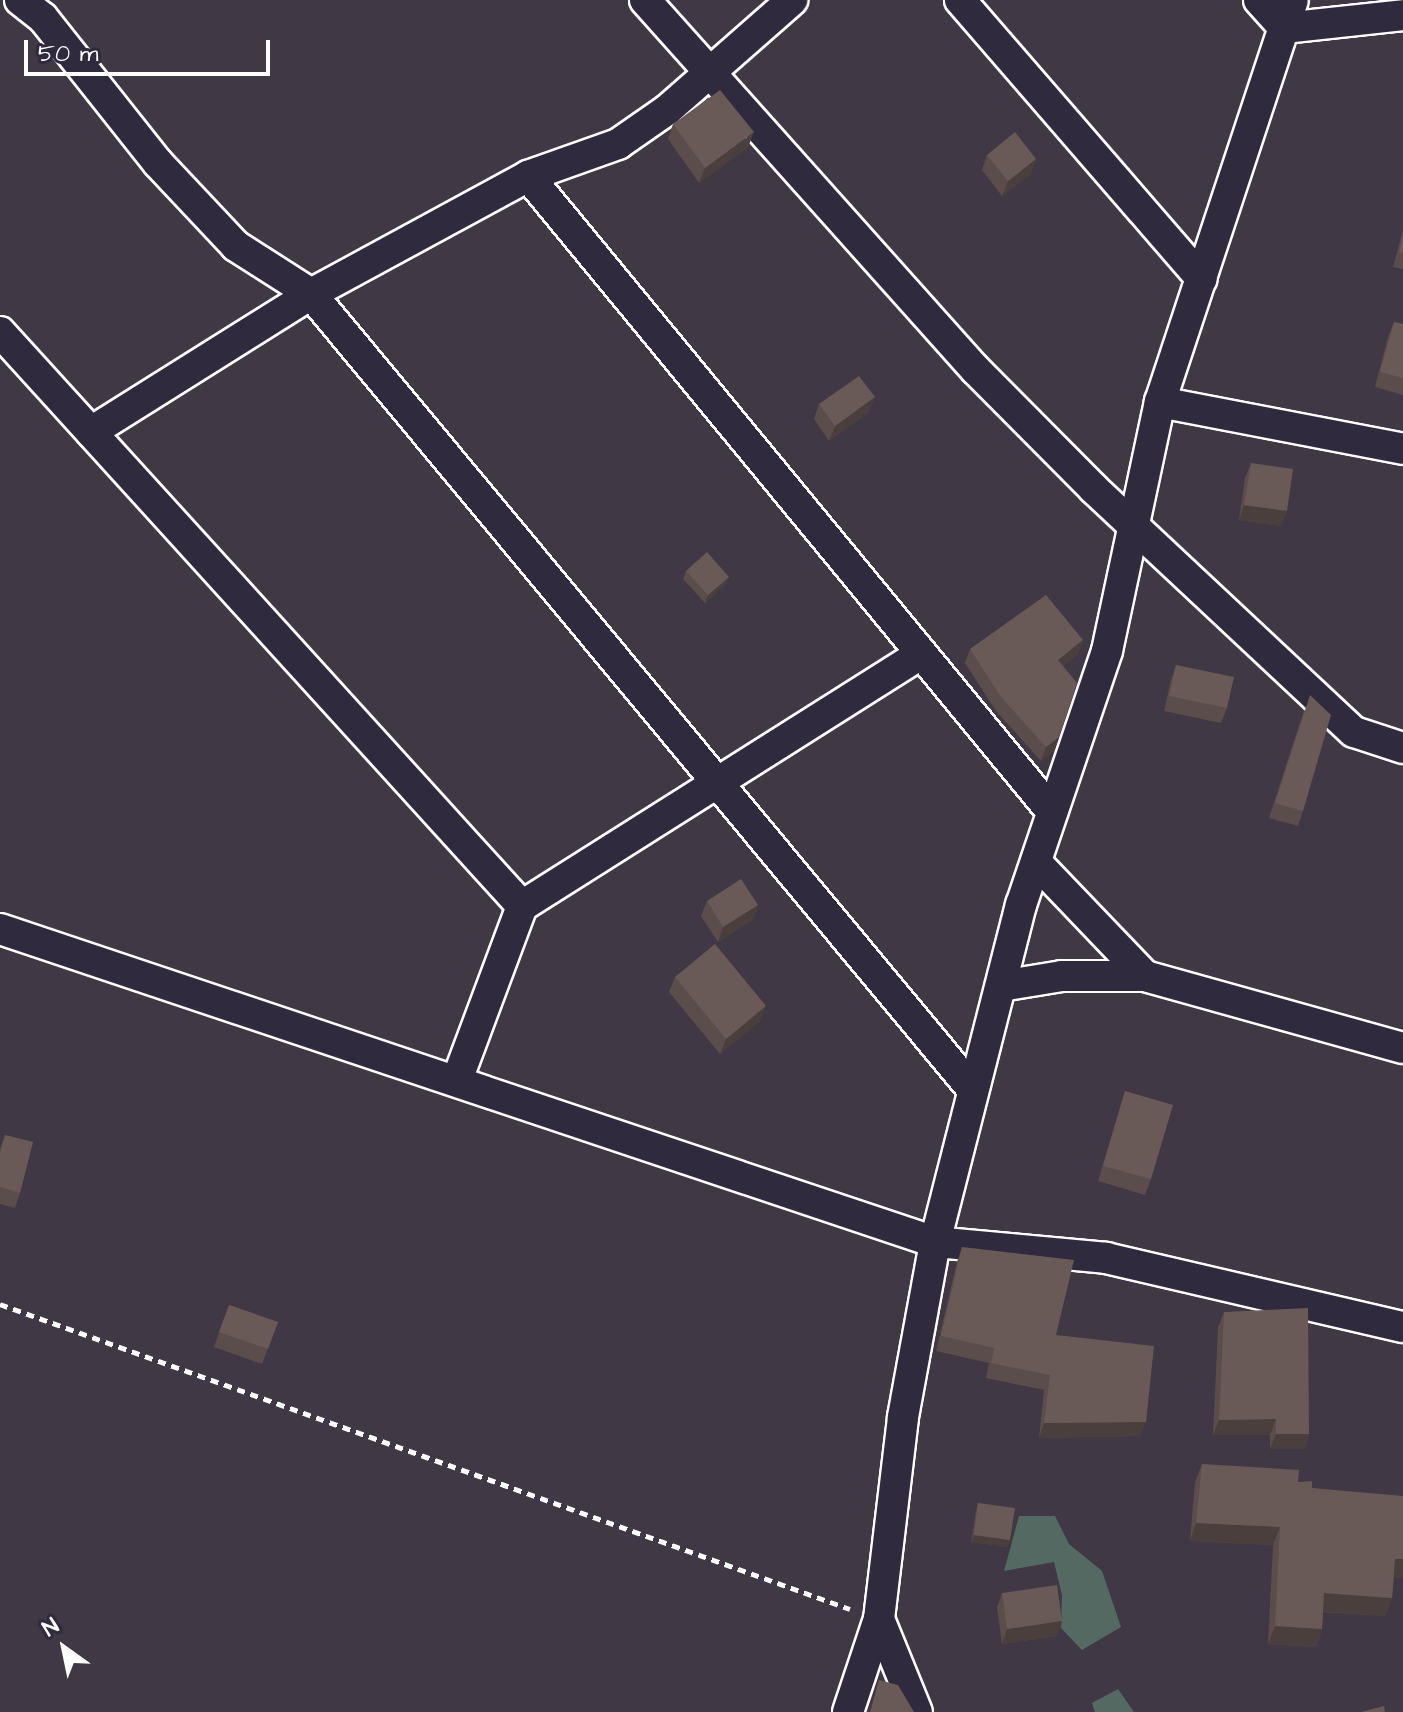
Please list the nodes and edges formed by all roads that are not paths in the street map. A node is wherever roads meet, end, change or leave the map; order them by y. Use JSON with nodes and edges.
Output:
{"nodes":[{"id":1,"x":20,"y":0,"type":"edge"},
{"id":2,"x":645,"y":0,"type":"edge"},
{"id":3,"x":792,"y":0,"type":"edge"},
{"id":4,"x":960,"y":0,"type":"edge"},
{"id":5,"x":1259,"y":0,"type":"edge"},
{"id":6,"x":1289,"y":14,"type":"edge"},
{"id":7,"x":1403,"y":15,"type":"edge"},
{"id":8,"x":709,"y":73,"type":"junction"},
{"id":9,"x":528,"y":176,"type":"junction"},
{"id":10,"x":1202,"y":279,"type":"junction"},
{"id":11,"x":311,"y":294,"type":"junction"},
{"id":12,"x":0,"y":332,"type":"edge"},
{"id":13,"x":1160,"y":402,"type":"junction"},
{"id":14,"x":91,"y":432,"type":"junction"},
{"id":15,"x":1403,"y":449,"type":"edge"},
{"id":16,"x":1132,"y":521,"type":"junction"},
{"id":17,"x":920,"y":654,"type":"junction"},
{"id":18,"x":1403,"y":748,"type":"edge"},
{"id":19,"x":717,"y":779,"type":"junction"},
{"id":20,"x":1052,"y":812,"type":"junction"},
{"id":21,"x":1036,"y":862,"type":"junction"},
{"id":22,"x":522,"y":906,"type":"junction"},
{"id":23,"x":0,"y":929,"type":"edge"},
{"id":24,"x":1145,"y":976,"type":"junction"},
{"id":25,"x":1001,"y":986,"type":"junction"},
{"id":26,"x":1403,"y":1048,"type":"edge"},
{"id":27,"x":457,"y":1080,"type":"junction"},
{"id":28,"x":973,"y":1090,"type":"junction"},
{"id":29,"x":935,"y":1242,"type":"junction"},
{"id":30,"x":1403,"y":1327,"type":"edge"},
{"id":31,"x":879,"y":1619,"type":"junction"},
{"id":32,"x":848,"y":1712,"type":"edge"},
{"id":33,"x":917,"y":1712,"type":"edge"}],
"edges":[{"from":1,"to":11,"type":"street"},
{"from":2,"to":8,"type":"street"},
{"from":3,"to":8,"type":"street"},
{"from":4,"to":10,"type":"street"},
{"from":5,"to":6,"type":"street"},
{"from":6,"to":7,"type":"street"},
{"from":6,"to":10,"type":"street"},
{"from":8,"to":9,"type":"street"},
{"from":8,"to":16,"type":"street"},
{"from":9,"to":11,"type":"street"},
{"from":9,"to":17,"type":"street"},
{"from":10,"to":13,"type":"street"},
{"from":11,"to":14,"type":"street"},
{"from":11,"to":19,"type":"street"},
{"from":12,"to":14,"type":"street"},
{"from":13,"to":15,"type":"street"},
{"from":13,"to":16,"type":"street"},
{"from":14,"to":22,"type":"street"},
{"from":16,"to":18,"type":"street"},
{"from":16,"to":20,"type":"street"},
{"from":17,"to":19,"type":"street"},
{"from":17,"to":20,"type":"street"},
{"from":19,"to":22,"type":"street"},
{"from":19,"to":28,"type":"street"},
{"from":20,"to":21,"type":"street"},
{"from":21,"to":24,"type":"street"},
{"from":21,"to":25,"type":"street"},
{"from":22,"to":27,"type":"street"},
{"from":23,"to":27,"type":"street"},
{"from":24,"to":25,"type":"street"},
{"from":24,"to":26,"type":"street"},
{"from":25,"to":28,"type":"street"},
{"from":27,"to":29,"type":"street"},
{"from":28,"to":29,"type":"street"},
{"from":29,"to":30,"type":"street"},
{"from":29,"to":31,"type":"street"},
{"from":31,"to":32,"type":"street"},
{"from":31,"to":33,"type":"street"}]}
